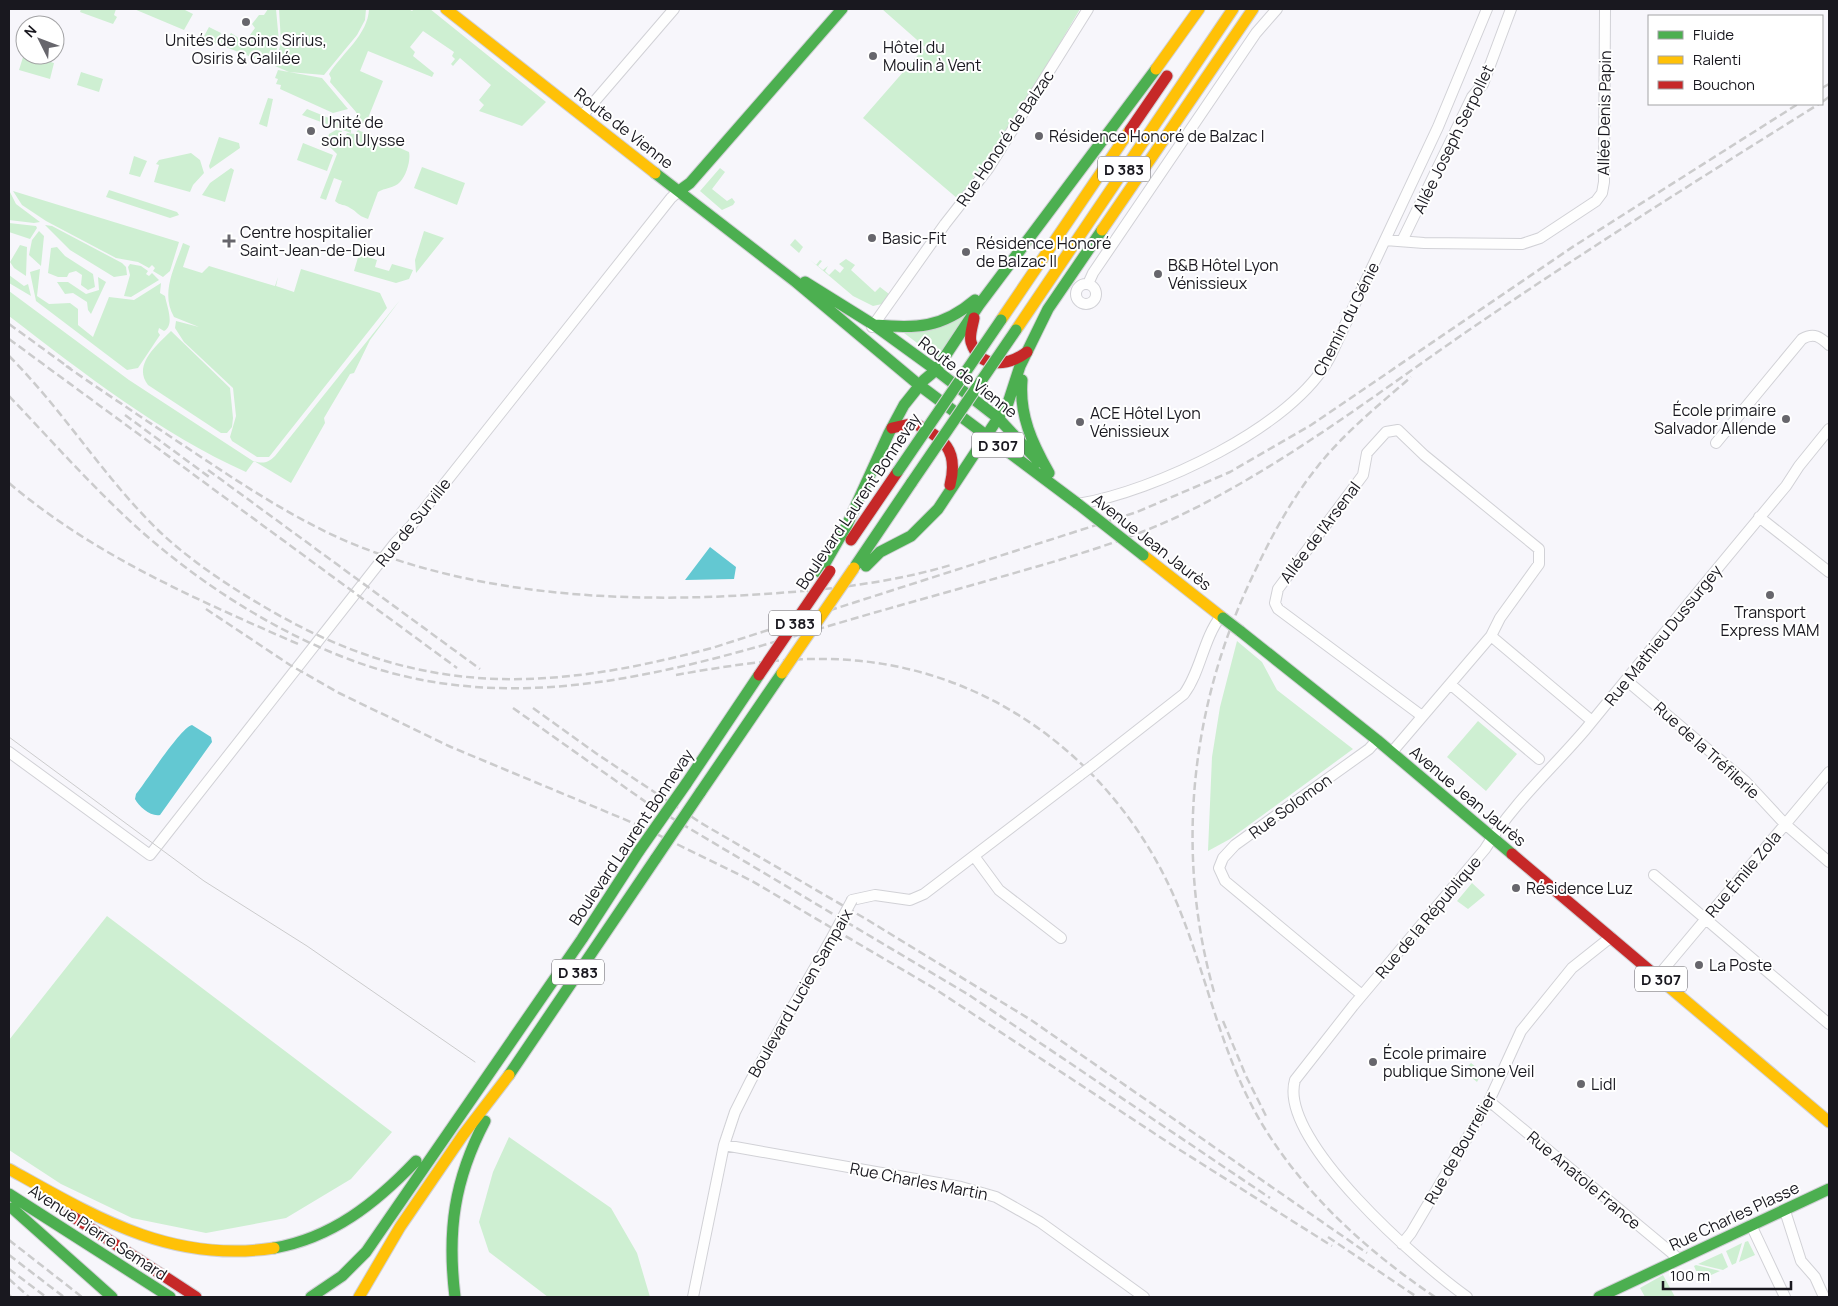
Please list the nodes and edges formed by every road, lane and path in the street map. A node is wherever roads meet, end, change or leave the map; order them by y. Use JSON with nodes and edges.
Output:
{"nodes":[{"id":1,"x":446,"y":9,"type":"edge"},
{"id":2,"x":674,"y":9,"type":"edge"},
{"id":3,"x":842,"y":9,"type":"edge"},
{"id":4,"x":1088,"y":9,"type":"edge"},
{"id":5,"x":1191,"y":9,"type":"edge"},
{"id":6,"x":1199,"y":9,"type":"edge"},
{"id":7,"x":1213,"y":9,"type":"edge"},
{"id":8,"x":1233,"y":9,"type":"edge"},
{"id":9,"x":1253,"y":9,"type":"edge"},
{"id":10,"x":1276,"y":9,"type":"edge"},
{"id":11,"x":1487,"y":9,"type":"edge"},
{"id":12,"x":1511,"y":9,"type":"edge"},
{"id":13,"x":1605,"y":9,"type":"edge"},
{"id":14,"x":1152,"y":74,"type":"junction"},
{"id":15,"x":582,"y":116,"type":"junction"},
{"id":16,"x":679,"y":191,"type":"junction"},
{"id":17,"x":1385,"y":240,"type":"junction"},
{"id":18,"x":1402,"y":241,"type":"junction"},
{"id":19,"x":782,"y":270,"type":"junction"},
{"id":20,"x":1003,"y":274,"type":"junction"},
{"id":21,"x":1088,"y":284,"type":"junction"},
{"id":22,"x":1076,"y":295,"type":"junction"},
{"id":23,"x":979,"y":305,"type":"junction"},
{"id":24,"x":874,"y":325,"type":"junction"},
{"id":25,"x":1038,"y":327,"type":"junction"},
{"id":26,"x":865,"y":338,"type":"junction"},
{"id":27,"x":1829,"y":346,"type":"edge"},
{"id":28,"x":1027,"y":352,"type":"junction"},
{"id":29,"x":936,"y":370,"type":"junction"},
{"id":30,"x":919,"y":385,"type":"junction"},
{"id":31,"x":998,"y":418,"type":"junction"},
{"id":32,"x":892,"y":428,"type":"junction"},
{"id":33,"x":1829,"y":429,"type":"edge"},
{"id":34,"x":987,"y":437,"type":"junction"},
{"id":35,"x":1716,"y":443,"type":"dead end"},
{"id":36,"x":1049,"y":473,"type":"junction"},
{"id":37,"x":949,"y":493,"type":"junction"},
{"id":38,"x":1078,"y":504,"type":"junction"},
{"id":39,"x":1760,"y":518,"type":"junction"},
{"id":40,"x":825,"y":571,"type":"junction"},
{"id":41,"x":1829,"y":572,"type":"edge"},
{"id":42,"x":824,"y":610,"type":"junction"},
{"id":43,"x":1222,"y":617,"type":"junction"},
{"id":44,"x":1491,"y":636,"type":"junction"},
{"id":45,"x":1626,"y":680,"type":"junction"},
{"id":46,"x":1450,"y":684,"type":"junction"},
{"id":47,"x":1422,"y":716,"type":"junction"},
{"id":48,"x":1592,"y":721,"type":"junction"},
{"id":49,"x":1377,"y":740,"type":"junction"},
{"id":50,"x":9,"y":752,"type":"edge"},
{"id":51,"x":1392,"y":752,"type":"junction"},
{"id":52,"x":1539,"y":759,"type":"dead end"},
{"id":53,"x":1829,"y":772,"type":"edge"},
{"id":54,"x":1785,"y":824,"type":"junction"},
{"id":55,"x":1492,"y":837,"type":"junction"},
{"id":56,"x":974,"y":856,"type":"junction"},
{"id":57,"x":1829,"y":862,"type":"edge"},
{"id":58,"x":1654,"y":874,"type":"dead end"},
{"id":59,"x":1706,"y":919,"type":"junction"},
{"id":60,"x":1611,"y":937,"type":"junction"},
{"id":61,"x":1061,"y":938,"type":"dead end"},
{"id":62,"x":1658,"y":976,"type":"junction"},
{"id":63,"x":1362,"y":995,"type":"junction"},
{"id":64,"x":1829,"y":1024,"type":"edge"},
{"id":65,"x":500,"y":1086,"type":"junction"},
{"id":66,"x":1489,"y":1101,"type":"junction"},
{"id":67,"x":463,"y":1112,"type":"junction"},
{"id":68,"x":1829,"y":1122,"type":"edge"},
{"id":69,"x":724,"y":1145,"type":"junction"},
{"id":70,"x":9,"y":1169,"type":"edge"},
{"id":71,"x":9,"y":1178,"type":"edge"},
{"id":72,"x":1829,"y":1189,"type":"edge"},
{"id":73,"x":9,"y":1194,"type":"edge"},
{"id":74,"x":9,"y":1206,"type":"edge"},
{"id":75,"x":1786,"y":1210,"type":"junction"},
{"id":76,"x":1751,"y":1226,"type":"junction"},
{"id":77,"x":1402,"y":1244,"type":"junction"},
{"id":78,"x":1679,"y":1259,"type":"junction"},
{"id":79,"x":112,"y":1297,"type":"edge"},
{"id":80,"x":170,"y":1297,"type":"edge"},
{"id":81,"x":196,"y":1297,"type":"edge"},
{"id":82,"x":311,"y":1297,"type":"edge"},
{"id":83,"x":359,"y":1297,"type":"edge"},
{"id":84,"x":455,"y":1297,"type":"edge"},
{"id":85,"x":692,"y":1297,"type":"edge"},
{"id":86,"x":1144,"y":1297,"type":"edge"},
{"id":87,"x":1467,"y":1297,"type":"edge"},
{"id":88,"x":1599,"y":1297,"type":"edge"},
{"id":89,"x":1785,"y":1297,"type":"edge"},
{"id":90,"x":1824,"y":1297,"type":"edge"}],
"edges":[{"from":1,"to":15,"type":"main road","name":"Route de Vienne"},
{"from":2,"to":15,"type":"street"},
{"from":3,"to":16,"type":"main road"},
{"from":4,"to":24,"type":"street","name":"Rue Honoré de Balzac"},
{"from":5,"to":14,"type":"street"},
{"from":6,"to":14,"type":"main road"},
{"from":7,"to":40,"type":"main road","name":"Boulevard Laurent Bonnevay","number":"D 383","bridge":true},
{"from":8,"to":42,"type":"main road","name":"Boulevard Laurent Bonnevay","number":"D 383","bridge":true},
{"from":9,"to":25,"type":"main road"},
{"from":10,"to":21,"type":"street"},
{"from":11,"to":17,"type":"street","name":"Chemin du Génie"},
{"from":12,"to":18,"type":"street","name":"Allée Joseph Serpollet"},
{"from":13,"to":18,"type":"street","name":"Allée Denis Papin"},
{"from":14,"to":20,"type":"main road"},
{"from":15,"to":16,"type":"main road","name":"Route de Vienne"},
{"from":16,"to":19,"type":"main road","name":"Route de Vienne"},
{"from":16,"to":50,"type":"street","name":"Rue de Surville"},
{"from":17,"to":18,"type":"street","name":"Allée Denis Papin"},
{"from":17,"to":38,"type":"street","name":"Chemin du Génie"},
{"from":19,"to":24,"type":"main road","name":"Route de Vienne"},
{"from":19,"to":26,"type":"main road","name":"Route de Vienne"},
{"from":20,"to":23,"type":"main road"},
{"from":20,"to":24,"type":"main road"},
{"from":21,"to":22,"type":"street"},
{"from":21,"to":22,"type":"street"},
{"from":22,"to":25,"type":"street"},
{"from":23,"to":28,"type":"main road"},
{"from":23,"to":29,"type":"main road"},
{"from":24,"to":26,"type":"street","name":"Rue Honoré de Balzac"},
{"from":24,"to":29,"type":"main road","name":"Route de Vienne"},
{"from":25,"to":28,"type":"main road"},
{"from":26,"to":30,"type":"main road","name":"Route de Vienne"},
{"from":27,"to":35,"type":"street"},
{"from":28,"to":31,"type":"main road"},
{"from":28,"to":36,"type":"main road"},
{"from":29,"to":30,"type":"main road"},
{"from":29,"to":31,"type":"main road","name":"Route de Vienne","number":"D 307"},
{"from":30,"to":32,"type":"main road"},
{"from":30,"to":34,"type":"main road","name":"Route de Vienne","number":"D 307"},
{"from":31,"to":34,"type":"main road"},
{"from":31,"to":36,"type":"main road","name":"Route de Vienne","number":"D 307"},
{"from":32,"to":37,"type":"main road"},
{"from":32,"to":40,"type":"main road"},
{"from":33,"to":39,"type":"street","name":"Rue Mathieu Dussurgey"},
{"from":34,"to":37,"type":"main road"},
{"from":34,"to":38,"type":"main road","name":"Route de Vienne","number":"D 307"},
{"from":36,"to":38,"type":"main road","name":"Route de Vienne","number":"D 307"},
{"from":37,"to":42,"type":"main road"},
{"from":38,"to":43,"type":"main road","name":"Avenue Jean Jaurès","number":"D 307","bridge":true},
{"from":39,"to":41,"type":"street"},
{"from":39,"to":45,"type":"street","name":"Rue Mathieu Dussurgey"},
{"from":40,"to":67,"type":"main road","name":"Boulevard Laurent Bonnevay","number":"D 383","bridge":true},
{"from":42,"to":65,"type":"main road","name":"Boulevard Laurent Bonnevay","number":"D 383","bridge":true},
{"from":43,"to":49,"type":"main road","name":"Avenue Jean Jaurès","number":"D 307","bridge":true},
{"from":43,"to":56,"type":"street","name":"Boulevard Lucien Sampaix","bridge":true},
{"from":44,"to":46,"type":"street","name":"Allée de l'Arsenal"},
{"from":44,"to":47,"type":"street","name":"Allée de l'Arsenal"},
{"from":44,"to":48,"type":"street"},
{"from":45,"to":48,"type":"street","name":"Rue Mathieu Dussurgey"},
{"from":45,"to":54,"type":"street","name":"Rue de la Tréfilerie"},
{"from":46,"to":47,"type":"street","name":"Allée de l'Arsenal"},
{"from":46,"to":52,"type":"street"},
{"from":47,"to":51,"type":"street","name":"Allée de l'Arsenal"},
{"from":48,"to":55,"type":"street","name":"Rue Mathieu Dussurgey"},
{"from":49,"to":51,"type":"main road","name":"Avenue Jean Jaurès","number":"D 307"},
{"from":49,"to":63,"type":"street","name":"Rue Solomon"},
{"from":51,"to":55,"type":"main road","name":"Avenue Jean Jaurès","number":"D 307"},
{"from":53,"to":54,"type":"street","name":"Rue Émile Zola"},
{"from":54,"to":57,"type":"street","name":"Rue de la Tréfilerie"},
{"from":54,"to":59,"type":"street","name":"Rue Émile Zola"},
{"from":55,"to":60,"type":"main road","name":"Avenue Jean Jaurès","number":"D 307"},
{"from":55,"to":63,"type":"street","name":"Rue de la République"},
{"from":56,"to":61,"type":"street"},
{"from":56,"to":69,"type":"street","name":"Boulevard Lucien Sampaix","bridge":true},
{"from":58,"to":59,"type":"street"},
{"from":59,"to":62,"type":"street","name":"Rue Émile Zola"},
{"from":59,"to":64,"type":"street"},
{"from":60,"to":62,"type":"main road","name":"Avenue Jean Jaurès","number":"D 307"},
{"from":60,"to":66,"type":"street","name":"Rue de Bourrelier"},
{"from":62,"to":68,"type":"main road","name":"Avenue Jean Jaurès","number":"D 307"},
{"from":63,"to":77,"type":"street","name":"Rue de la République"},
{"from":65,"to":83,"type":"main road","number":"D 383"},
{"from":65,"to":84,"type":"main road"},
{"from":66,"to":77,"type":"street","name":"Rue de Bourrelier"},
{"from":66,"to":78,"type":"street","name":"Rue Anatole France"},
{"from":67,"to":70,"type":"main road"},
{"from":67,"to":82,"type":"main road","number":"D 383"},
{"from":69,"to":85,"type":"street","name":"Boulevard Lucien Sampaix"},
{"from":69,"to":86,"type":"street","name":"Rue Charles Martin"},
{"from":71,"to":81,"type":"main road"},
{"from":72,"to":75,"type":"main road","name":"Rue Charles Plasse"},
{"from":73,"to":80,"type":"main road","name":"Avenue Pierre Semard"},
{"from":74,"to":79,"type":"main road"},
{"from":75,"to":76,"type":"main road","name":"Rue Charles Plasse"},
{"from":75,"to":90,"type":"street"},
{"from":76,"to":78,"type":"main road","name":"Rue Charles Plasse"},
{"from":76,"to":89,"type":"street"},
{"from":77,"to":87,"type":"street","name":"Rue de la République"},
{"from":78,"to":88,"type":"main road","name":"Rue Charles Plasse"}]}
